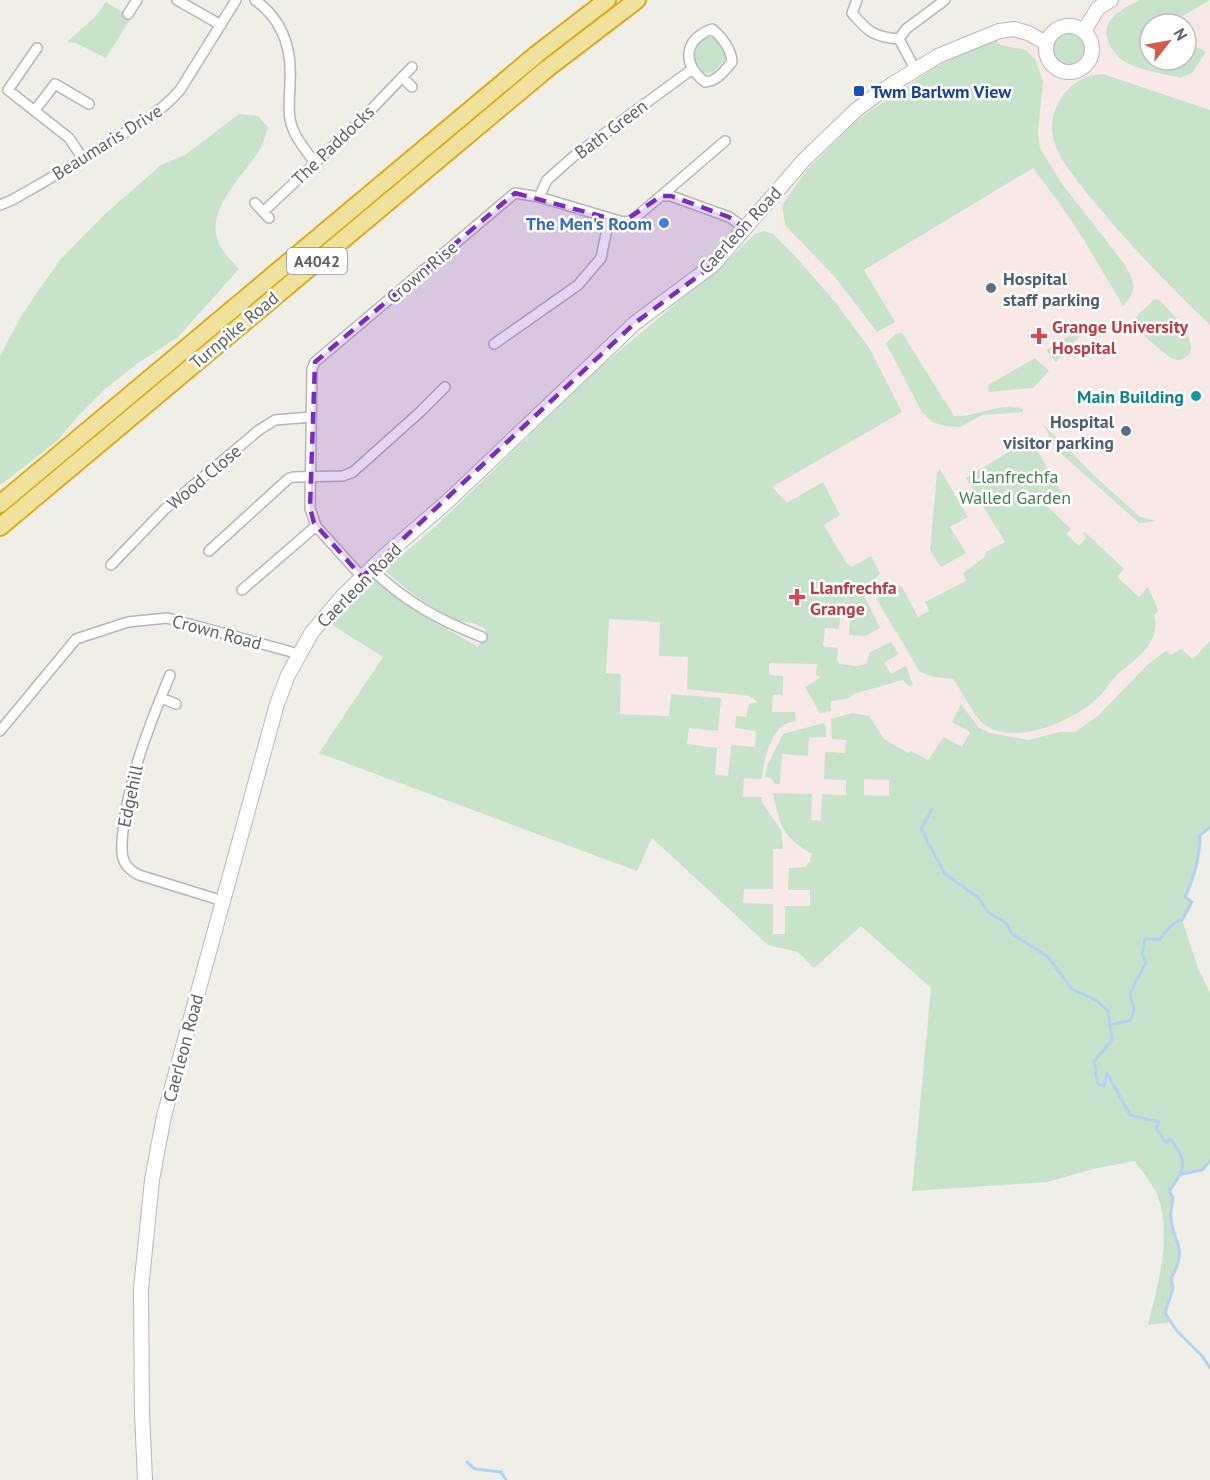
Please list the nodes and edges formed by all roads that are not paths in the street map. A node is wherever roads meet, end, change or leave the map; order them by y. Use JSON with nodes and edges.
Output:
{"nodes":[{"id":1,"x":137,"y":0,"type":"edge"},
{"id":2,"x":177,"y":0,"type":"edge"},
{"id":3,"x":236,"y":0,"type":"edge"},
{"id":4,"x":255,"y":0,"type":"edge"},
{"id":5,"x":607,"y":0,"type":"edge"},
{"id":6,"x":637,"y":0,"type":"edge"},
{"id":7,"x":857,"y":0,"type":"edge"},
{"id":8,"x":945,"y":0,"type":"edge"},
{"id":9,"x":1111,"y":0,"type":"edge"},
{"id":10,"x":128,"y":14,"type":"dead end"},
{"id":11,"x":221,"y":25,"type":"junction"},
{"id":12,"x":1084,"y":31,"type":"junction"},
{"id":13,"x":899,"y":39,"type":"junction"},
{"id":14,"x":1046,"y":43,"type":"junction"},
{"id":15,"x":37,"y":48,"type":"dead end"},
{"id":16,"x":412,"y":67,"type":"dead end"},
{"id":17,"x":915,"y":69,"type":"junction"},
{"id":18,"x":691,"y":70,"type":"junction"},
{"id":19,"x":402,"y":77,"type":"junction"},
{"id":20,"x":412,"y":87,"type":"dead end"},
{"id":21,"x":89,"y":104,"type":"dead end"},
{"id":22,"x":35,"y":110,"type":"junction"},
{"id":23,"x":725,"y":141,"type":"dead end"},
{"id":24,"x":83,"y":159,"type":"junction"},
{"id":25,"x":315,"y":163,"type":"junction"},
{"id":26,"x":661,"y":196,"type":"junction"},
{"id":27,"x":539,"y":197,"type":"junction"},
{"id":28,"x":255,"y":203,"type":"dead end"},
{"id":29,"x":0,"y":205,"type":"edge"},
{"id":30,"x":609,"y":219,"type":"junction"},
{"id":31,"x":746,"y":228,"type":"junction"},
{"id":32,"x":494,"y":344,"type":"dead end"},
{"id":33,"x":445,"y":387,"type":"dead end"},
{"id":34,"x":311,"y":417,"type":"junction"},
{"id":35,"x":310,"y":476,"type":"junction"},
{"id":36,"x":0,"y":504,"type":"edge"},
{"id":37,"x":316,"y":526,"type":"junction"},
{"id":38,"x":0,"y":527,"type":"edge"},
{"id":39,"x":209,"y":551,"type":"dead end"},
{"id":40,"x":111,"y":565,"type":"dead end"},
{"id":41,"x":367,"y":573,"type":"junction"},
{"id":42,"x":243,"y":590,"type":"dead end"},
{"id":43,"x":482,"y":637,"type":"dead end"},
{"id":44,"x":298,"y":654,"type":"junction"},
{"id":45,"x":170,"y":675,"type":"dead end"},
{"id":46,"x":161,"y":698,"type":"junction"},
{"id":47,"x":176,"y":704,"type":"dead end"},
{"id":48,"x":0,"y":730,"type":"edge"},
{"id":49,"x":223,"y":902,"type":"junction"},
{"id":50,"x":146,"y":1480,"type":"edge"}],
"edges":[{"from":1,"to":10,"type":"street"},
{"from":2,"to":11,"type":"street"},
{"from":3,"to":11,"type":"street","name":"Beaumaris Drive"},
{"from":4,"to":25,"type":"street"},
{"from":5,"to":36,"type":"highway","name":"Turnpike Road","number":"A4042"},
{"from":6,"to":38,"type":"highway","name":"Turnpike Road","number":"A4042"},
{"from":7,"to":13,"type":"street"},
{"from":8,"to":13,"type":"street"},
{"from":9,"to":12,"type":"main road"},
{"from":11,"to":24,"type":"street","name":"Beaumaris Drive"},
{"from":12,"to":14,"type":"main road"},
{"from":12,"to":14,"type":"main road"},
{"from":13,"to":17,"type":"street"},
{"from":14,"to":17,"type":"main road","name":"Caerleon Road"},
{"from":15,"to":22,"type":"street"},
{"from":16,"to":19,"type":"street","name":"The Paddocks"},
{"from":17,"to":31,"type":"main road","name":"Caerleon Road"},
{"from":18,"to":18,"type":"street"},
{"from":18,"to":27,"type":"street","name":"Bath Green"},
{"from":19,"to":20,"type":"street"},
{"from":19,"to":25,"type":"street","name":"The Paddocks"},
{"from":21,"to":22,"type":"street"},
{"from":22,"to":24,"type":"street"},
{"from":23,"to":26,"type":"street","name":"Crown Rise"},
{"from":24,"to":29,"type":"street","name":"Beaumaris Drive"},
{"from":25,"to":28,"type":"street","name":"The Paddocks"},
{"from":26,"to":30,"type":"street","name":"Crown Rise"},
{"from":26,"to":31,"type":"street"},
{"from":27,"to":30,"type":"street","name":"Crown Rise"},
{"from":27,"to":34,"type":"street","name":"Crown Rise"},
{"from":30,"to":32,"type":"street"},
{"from":31,"to":41,"type":"main road","name":"Caerleon Road"},
{"from":33,"to":35,"type":"street"},
{"from":34,"to":35,"type":"street","name":"Crown Rise"},
{"from":34,"to":40,"type":"street","name":"Wood Close"},
{"from":35,"to":37,"type":"street","name":"Crown Rise"},
{"from":35,"to":39,"type":"street"},
{"from":37,"to":41,"type":"street","name":"Crown Rise"},
{"from":37,"to":42,"type":"street"},
{"from":41,"to":43,"type":"street","name":"Crown Rise"},
{"from":41,"to":44,"type":"main road","name":"Caerleon Road"},
{"from":44,"to":48,"type":"street","name":"Crown Road"},
{"from":44,"to":49,"type":"main road","name":"Caerleon Road"},
{"from":45,"to":46,"type":"street","name":"Edgehill"},
{"from":46,"to":47,"type":"street"},
{"from":46,"to":49,"type":"street","name":"Edgehill"},
{"from":49,"to":50,"type":"main road","name":"Caerleon Road"}]}
